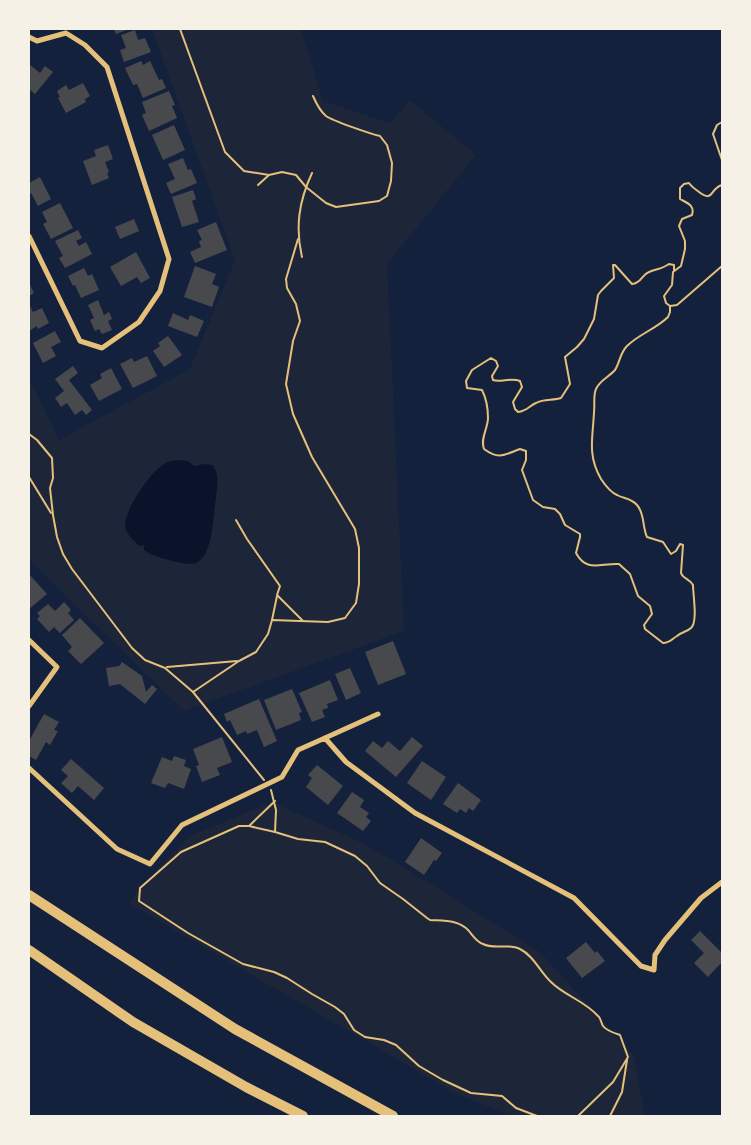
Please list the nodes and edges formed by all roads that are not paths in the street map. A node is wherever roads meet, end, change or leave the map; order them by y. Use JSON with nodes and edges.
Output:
{"nodes":[{"id":1,"x":29,"y":38,"type":"edge"},
{"id":2,"x":29,"y":236,"type":"edge"},
{"id":3,"x":29,"y":640,"type":"edge"},
{"id":4,"x":29,"y":706,"type":"edge"},
{"id":5,"x":378,"y":714,"type":"dead end"},
{"id":6,"x":325,"y":738,"type":"junction"},
{"id":7,"x":29,"y":768,"type":"edge"},
{"id":8,"x":722,"y":882,"type":"edge"},
{"id":9,"x":29,"y":895,"type":"edge"},
{"id":10,"x":29,"y":950,"type":"edge"},
{"id":11,"x":303,"y":1116,"type":"edge"},
{"id":12,"x":393,"y":1116,"type":"edge"}],
"edges":[{"from":1,"to":2,"type":"street"},
{"from":3,"to":4,"type":"street"},
{"from":5,"to":6,"type":"street"},
{"from":6,"to":7,"type":"street"},
{"from":6,"to":8,"type":"street"},
{"from":9,"to":12,"type":"highway"},
{"from":10,"to":11,"type":"highway"}]}
